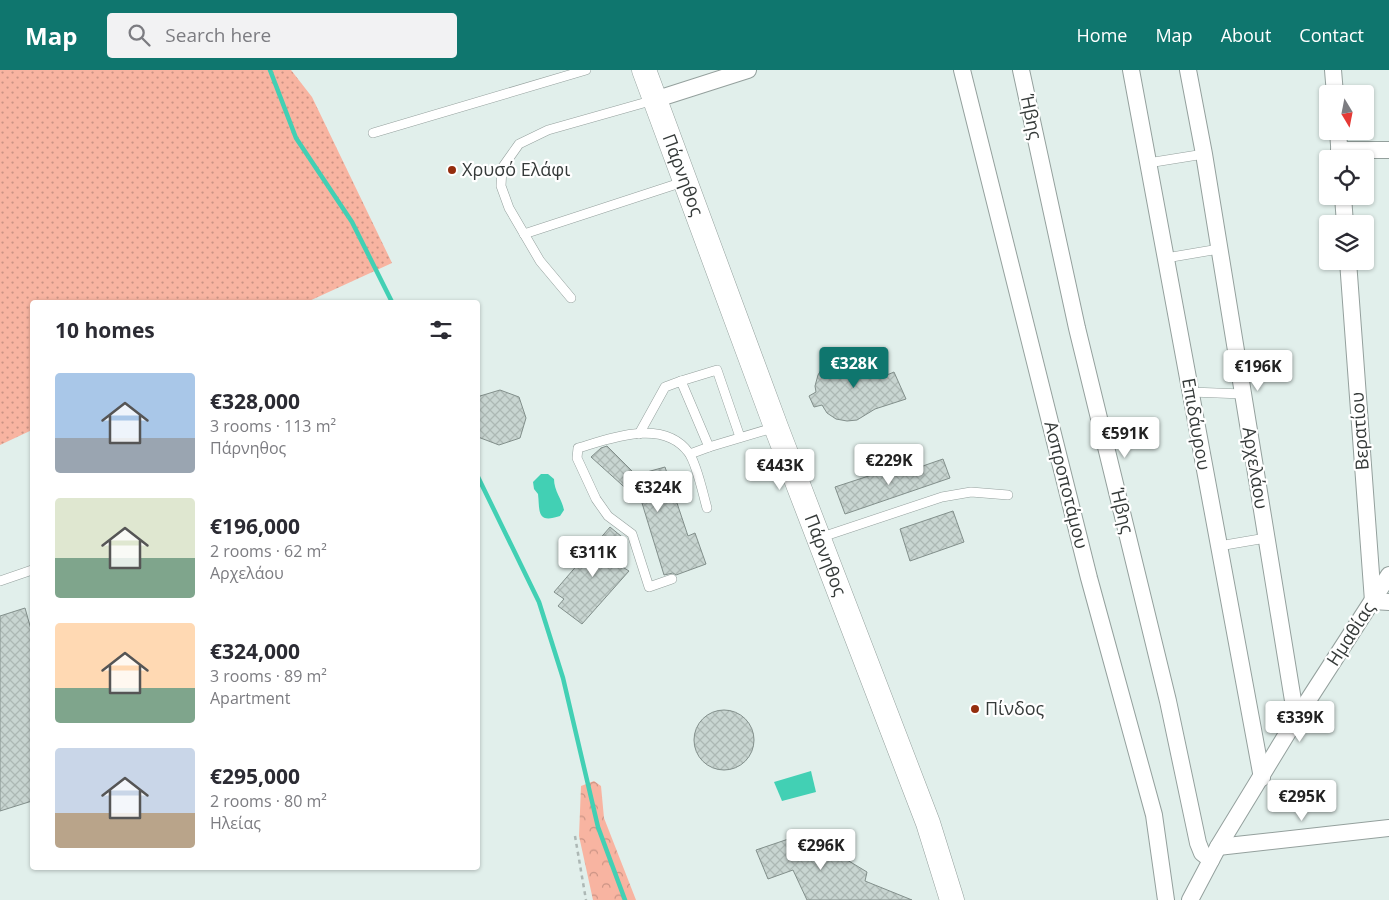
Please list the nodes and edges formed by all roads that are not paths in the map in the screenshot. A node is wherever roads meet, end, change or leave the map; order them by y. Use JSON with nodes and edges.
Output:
{"nodes":[{"id":1,"x":586,"y":70,"type":"edge"},
{"id":2,"x":644,"y":70,"type":"edge"},
{"id":3,"x":748,"y":70,"type":"edge"},
{"id":4,"x":962,"y":70,"type":"edge"},
{"id":5,"x":1021,"y":70,"type":"edge"},
{"id":6,"x":1131,"y":70,"type":"edge"},
{"id":7,"x":1188,"y":70,"type":"edge"},
{"id":8,"x":1333,"y":70,"type":"edge"},
{"id":9,"x":1334,"y":85,"type":"edge"},
{"id":10,"x":654,"y":100,"type":"junction"},
{"id":11,"x":373,"y":134,"type":"dead end"},
{"id":12,"x":1389,"y":150,"type":"edge"},
{"id":13,"x":1374,"y":151,"type":"edge"},
{"id":14,"x":1204,"y":154,"type":"junction"},
{"id":15,"x":1148,"y":164,"type":"junction"},
{"id":16,"x":686,"y":181,"type":"junction"},
{"id":17,"x":524,"y":234,"type":"junction"},
{"id":18,"x":1220,"y":249,"type":"junction"},
{"id":19,"x":1166,"y":258,"type":"junction"},
{"id":20,"x":1349,"y":270,"type":"edge"},
{"id":21,"x":571,"y":298,"type":"dead end"},
{"id":22,"x":682,"y":381,"type":"junction"},
{"id":23,"x":1191,"y":392,"type":"junction"},
{"id":24,"x":1243,"y":394,"type":"junction"},
{"id":25,"x":776,"y":426,"type":"junction"},
{"id":26,"x":638,"y":434,"type":"junction"},
{"id":27,"x":740,"y":437,"type":"junction"},
{"id":28,"x":709,"y":447,"type":"junction"},
{"id":29,"x":690,"y":454,"type":"junction"},
{"id":30,"x":1008,"y":495,"type":"dead end"},
{"id":31,"x":707,"y":508,"type":"dead end"},
{"id":32,"x":819,"y":538,"type":"junction"},
{"id":33,"x":1266,"y":538,"type":"junction"},
{"id":34,"x":1219,"y":546,"type":"junction"},
{"id":35,"x":30,"y":571,"type":"edge"},
{"id":36,"x":1389,"y":575,"type":"edge"},
{"id":37,"x":672,"y":579,"type":"dead end"},
{"id":38,"x":0,"y":581,"type":"edge"},
{"id":39,"x":1381,"y":601,"type":"edge"},
{"id":40,"x":1296,"y":719,"type":"junction"},
{"id":41,"x":1262,"y":778,"type":"junction"},
{"id":42,"x":1389,"y":828,"type":"edge"},
{"id":43,"x":1214,"y":853,"type":"junction"},
{"id":44,"x":952,"y":900,"type":"edge"},
{"id":45,"x":1166,"y":900,"type":"edge"},
{"id":46,"x":1190,"y":900,"type":"edge"}],
"edges":[{"from":1,"to":11,"type":"lane"},
{"from":2,"to":10,"type":"main road","name":"Πάρνηθος"},
{"from":3,"to":10,"type":"street"},
{"from":4,"to":45,"type":"street","name":"Ασπροποτάμου"},
{"from":5,"to":43,"type":"street","name":"Ήβης"},
{"from":6,"to":15,"type":"street","name":"Επιδάυρου"},
{"from":7,"to":14,"type":"street","name":"Αρχελάου"},
{"from":8,"to":9,"type":"street"},
{"from":10,"to":16,"type":"main road","name":"Πάρνηθος"},
{"from":10,"to":17,"type":"lane"},
{"from":12,"to":13,"type":"street"},
{"from":14,"to":15,"type":"lane"},
{"from":14,"to":18,"type":"street","name":"Αρχελάου"},
{"from":15,"to":19,"type":"street","name":"Επιδάυρου"},
{"from":16,"to":17,"type":"lane"},
{"from":16,"to":25,"type":"main road","name":"Πάρνηθος"},
{"from":17,"to":21,"type":"lane"},
{"from":18,"to":19,"type":"lane"},
{"from":18,"to":24,"type":"street","name":"Αρχελάου"},
{"from":19,"to":23,"type":"street","name":"Επιδάυρου"},
{"from":20,"to":39,"type":"street","name":"Βερατίου"},
{"from":22,"to":26,"type":"lane"},
{"from":22,"to":27,"type":"lane"},
{"from":22,"to":28,"type":"lane"},
{"from":23,"to":24,"type":"lane"},
{"from":23,"to":34,"type":"street","name":"Επιδάυρου"},
{"from":24,"to":33,"type":"street","name":"Αρχελάου"},
{"from":25,"to":27,"type":"lane"},
{"from":25,"to":32,"type":"main road","name":"Πάρνηθος"},
{"from":26,"to":29,"type":"lane"},
{"from":26,"to":37,"type":"lane"},
{"from":27,"to":28,"type":"lane"},
{"from":28,"to":29,"type":"lane"},
{"from":29,"to":31,"type":"lane"},
{"from":30,"to":32,"type":"lane"},
{"from":32,"to":44,"type":"main road","name":"Πάρνηθος"},
{"from":33,"to":34,"type":"lane"},
{"from":33,"to":40,"type":"street","name":"Αρχελάου"},
{"from":34,"to":41,"type":"street","name":"Επιδάυρου"},
{"from":35,"to":38,"type":"lane"},
{"from":36,"to":39,"type":"street","name":"Ημαθίας"},
{"from":39,"to":40,"type":"street","name":"Ημαθίας"},
{"from":40,"to":41,"type":"street","name":"Ημαθίας"},
{"from":41,"to":43,"type":"street","name":"Ημαθίας"},
{"from":42,"to":43,"type":"street"},
{"from":43,"to":46,"type":"street","name":"Ημαθίας"}]}
